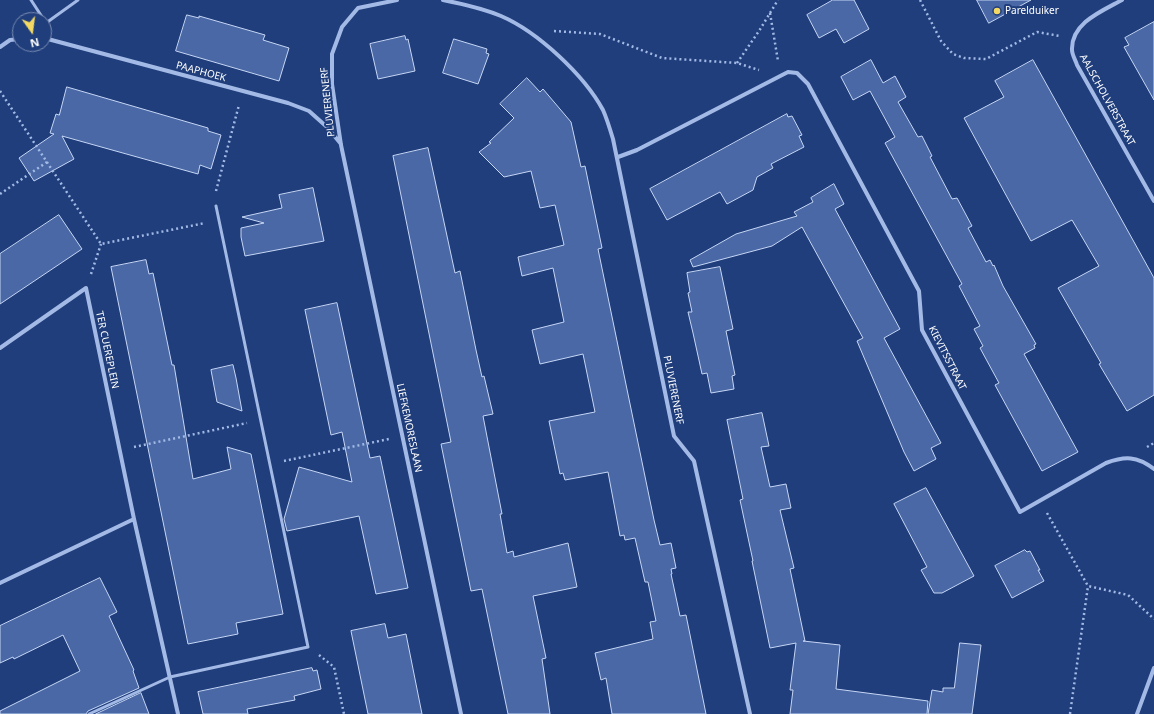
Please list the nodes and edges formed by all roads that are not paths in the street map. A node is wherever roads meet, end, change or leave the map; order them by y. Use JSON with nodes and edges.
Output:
{"nodes":[{"id":1,"x":31,"y":0,"type":"edge"},
{"id":2,"x":78,"y":0,"type":"edge"},
{"id":3,"x":397,"y":0,"type":"edge"},
{"id":4,"x":443,"y":0,"type":"edge"},
{"id":5,"x":1122,"y":0,"type":"edge"},
{"id":6,"x":39,"y":12,"type":"edge"},
{"id":7,"x":52,"y":19,"type":"edge"},
{"id":8,"x":12,"y":40,"type":"edge"},
{"id":9,"x":52,"y":40,"type":"edge"},
{"id":10,"x":0,"y":48,"type":"edge"},
{"id":11,"x":341,"y":145,"type":"junction"},
{"id":12,"x":618,"y":157,"type":"junction"},
{"id":13,"x":1154,"y":201,"type":"edge"},
{"id":14,"x":216,"y":206,"type":"road end"},
{"id":15,"x":0,"y":348,"type":"edge"},
{"id":16,"x":1154,"y":469,"type":"edge"},
{"id":17,"x":134,"y":519,"type":"junction"},
{"id":18,"x":0,"y":583,"type":"edge"},
{"id":19,"x":1154,"y":668,"type":"edge"},
{"id":20,"x":170,"y":677,"type":"junction"},
{"id":21,"x":89,"y":714,"type":"edge"},
{"id":22,"x":178,"y":714,"type":"edge"},
{"id":23,"x":461,"y":714,"type":"edge"},
{"id":24,"x":750,"y":714,"type":"edge"},
{"id":25,"x":1137,"y":714,"type":"edge"}],
"edges":[{"from":1,"to":6,"type":"lane"},
{"from":2,"to":7,"type":"lane"},
{"from":3,"to":11,"type":"street","name":"PLUVIERENERF"},
{"from":4,"to":12,"type":"street","name":"PLUVIERENERF"},
{"from":5,"to":13,"type":"street","name":"AALSCHOLVERSTRAAT"},
{"from":8,"to":10,"type":"street"},
{"from":9,"to":11,"type":"street","name":"PAAPHOEK"},
{"from":11,"to":23,"type":"street","name":"LIEFKEMORESLAAN"},
{"from":12,"to":16,"type":"street","name":"KIEVITSSTRAAT"},
{"from":12,"to":24,"type":"street","name":"PLUVIERENERF"},
{"from":14,"to":20,"type":"lane"},
{"from":15,"to":17,"type":"street","name":"TER CUEREPLEIN"},
{"from":17,"to":18,"type":"street"},
{"from":17,"to":20,"type":"street","name":"TER CUEREPLEIN"},
{"from":19,"to":25,"type":"street"},
{"from":20,"to":21,"type":"lane"},
{"from":20,"to":22,"type":"street","name":"TER CUEREPLEIN"}]}
